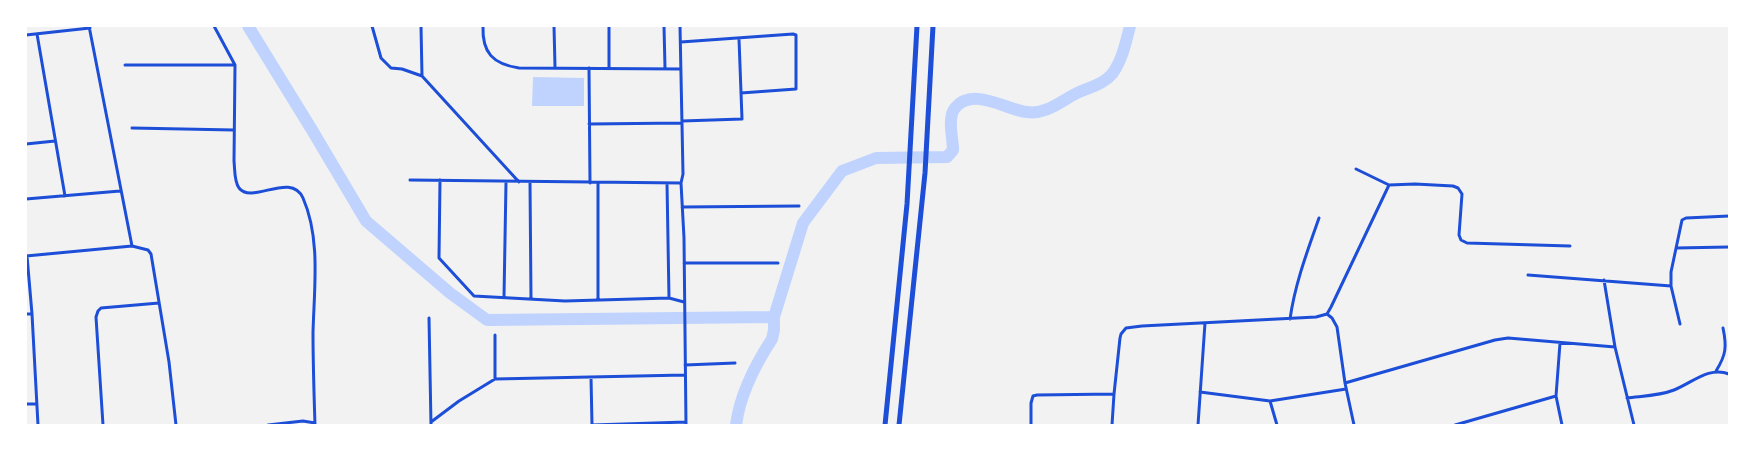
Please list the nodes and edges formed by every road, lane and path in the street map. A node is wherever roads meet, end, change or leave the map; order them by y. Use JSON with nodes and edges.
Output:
{"nodes":[{"id":1,"x":214,"y":26,"type":"edge"},
{"id":2,"x":372,"y":26,"type":"edge"},
{"id":3,"x":421,"y":26,"type":"edge"},
{"id":4,"x":483,"y":26,"type":"edge"},
{"id":5,"x":554,"y":26,"type":"edge"},
{"id":6,"x":609,"y":26,"type":"edge"},
{"id":7,"x":664,"y":26,"type":"edge"},
{"id":8,"x":680,"y":26,"type":"edge"},
{"id":9,"x":918,"y":26,"type":"edge"},
{"id":10,"x":933,"y":26,"type":"edge"},
{"id":11,"x":90,"y":27,"type":"edge"},
{"id":12,"x":36,"y":34,"type":"junction"},
{"id":13,"x":26,"y":35,"type":"edge"},
{"id":14,"x":739,"y":39,"type":"junction"},
{"id":15,"x":681,"y":42,"type":"junction"},
{"id":16,"x":125,"y":65,"type":"dead end"},
{"id":17,"x":236,"y":65,"type":"junction"},
{"id":18,"x":555,"y":67,"type":"junction"},
{"id":19,"x":589,"y":68,"type":"junction"},
{"id":20,"x":609,"y":68,"type":"junction"},
{"id":21,"x":665,"y":68,"type":"junction"},
{"id":22,"x":681,"y":68,"type":"junction"},
{"id":23,"x":422,"y":76,"type":"junction"},
{"id":24,"x":741,"y":93,"type":"junction"},
{"id":25,"x":682,"y":122,"type":"junction"},
{"id":26,"x":590,"y":124,"type":"junction"},
{"id":27,"x":132,"y":128,"type":"dead end"},
{"id":28,"x":234,"y":130,"type":"junction"},
{"id":29,"x":55,"y":141,"type":"junction"},
{"id":30,"x":26,"y":144,"type":"edge"},
{"id":31,"x":1356,"y":169,"type":"dead end"},
{"id":32,"x":410,"y":180,"type":"dead end"},
{"id":33,"x":440,"y":180,"type":"junction"},
{"id":34,"x":506,"y":182,"type":"junction"},
{"id":35,"x":519,"y":182,"type":"junction"},
{"id":36,"x":530,"y":182,"type":"junction"},
{"id":37,"x":590,"y":183,"type":"junction"},
{"id":38,"x":598,"y":183,"type":"junction"},
{"id":39,"x":667,"y":183,"type":"junction"},
{"id":40,"x":681,"y":183,"type":"junction"},
{"id":41,"x":1389,"y":185,"type":"junction"},
{"id":42,"x":120,"y":190,"type":"junction"},
{"id":43,"x":65,"y":196,"type":"junction"},
{"id":44,"x":26,"y":200,"type":"edge"},
{"id":45,"x":682,"y":206,"type":"junction"},
{"id":46,"x":799,"y":206,"type":"dead end"},
{"id":47,"x":1729,"y":216,"type":"edge"},
{"id":48,"x":1319,"y":218,"type":"dead end"},
{"id":49,"x":132,"y":246,"type":"junction"},
{"id":50,"x":1570,"y":246,"type":"dead end"},
{"id":51,"x":1676,"y":248,"type":"junction"},
{"id":52,"x":1729,"y":248,"type":"edge"},
{"id":53,"x":26,"y":256,"type":"edge"},
{"id":54,"x":684,"y":263,"type":"junction"},
{"id":55,"x":778,"y":263,"type":"dead end"},
{"id":56,"x":1528,"y":274,"type":"dead end"},
{"id":57,"x":1604,"y":280,"type":"junction"},
{"id":58,"x":1671,"y":286,"type":"junction"},
{"id":59,"x":504,"y":297,"type":"junction"},
{"id":60,"x":669,"y":298,"type":"junction"},
{"id":61,"x":531,"y":299,"type":"junction"},
{"id":62,"x":598,"y":300,"type":"junction"},
{"id":63,"x":684,"y":302,"type":"junction"},
{"id":64,"x":160,"y":303,"type":"junction"},
{"id":65,"x":26,"y":314,"type":"edge"},
{"id":66,"x":32,"y":314,"type":"junction"},
{"id":67,"x":1327,"y":314,"type":"junction"},
{"id":68,"x":429,"y":318,"type":"dead end"},
{"id":69,"x":1290,"y":319,"type":"junction"},
{"id":70,"x":1205,"y":323,"type":"junction"},
{"id":71,"x":1680,"y":324,"type":"dead end"},
{"id":72,"x":1723,"y":328,"type":"dead end"},
{"id":73,"x":495,"y":335,"type":"dead end"},
{"id":74,"x":1560,"y":343,"type":"junction"},
{"id":75,"x":1616,"y":347,"type":"junction"},
{"id":76,"x":735,"y":363,"type":"dead end"},
{"id":77,"x":685,"y":365,"type":"junction"},
{"id":78,"x":1716,"y":371,"type":"junction"},
{"id":79,"x":1729,"y":374,"type":"edge"},
{"id":80,"x":684,"y":375,"type":"junction"},
{"id":81,"x":591,"y":377,"type":"junction"},
{"id":82,"x":495,"y":379,"type":"junction"},
{"id":83,"x":1345,"y":384,"type":"junction"},
{"id":84,"x":1346,"y":389,"type":"junction"},
{"id":85,"x":1200,"y":392,"type":"junction"},
{"id":86,"x":1114,"y":394,"type":"junction"},
{"id":87,"x":1556,"y":396,"type":"junction"},
{"id":88,"x":1627,"y":398,"type":"junction"},
{"id":89,"x":1270,"y":401,"type":"junction"},
{"id":90,"x":26,"y":404,"type":"edge"},
{"id":91,"x":38,"y":404,"type":"junction"},
{"id":92,"x":431,"y":423,"type":"edge"},
{"id":93,"x":315,"y":424,"type":"edge"},
{"id":94,"x":665,"y":424,"type":"edge"},
{"id":95,"x":686,"y":424,"type":"edge"},
{"id":96,"x":38,"y":425,"type":"edge"},
{"id":97,"x":103,"y":425,"type":"edge"},
{"id":98,"x":176,"y":425,"type":"edge"},
{"id":99,"x":268,"y":425,"type":"edge"},
{"id":100,"x":592,"y":425,"type":"edge"},
{"id":101,"x":885,"y":425,"type":"edge"},
{"id":102,"x":899,"y":425,"type":"edge"},
{"id":103,"x":1031,"y":425,"type":"edge"},
{"id":104,"x":1112,"y":425,"type":"edge"},
{"id":105,"x":1198,"y":425,"type":"edge"},
{"id":106,"x":1277,"y":425,"type":"edge"},
{"id":107,"x":1354,"y":425,"type":"edge"},
{"id":108,"x":1455,"y":425,"type":"edge"},
{"id":109,"x":1562,"y":425,"type":"edge"},
{"id":110,"x":1634,"y":425,"type":"edge"}],
"edges":[{"from":1,"to":17,"type":"street"},
{"from":2,"to":23,"type":"street"},
{"from":3,"to":23,"type":"street"},
{"from":4,"to":18,"type":"street"},
{"from":5,"to":18,"type":"street"},
{"from":6,"to":20,"type":"street"},
{"from":7,"to":21,"type":"street"},
{"from":8,"to":15,"type":"street"},
{"from":9,"to":101,"type":"main road"},
{"from":10,"to":102,"type":"main road"},
{"from":11,"to":12,"type":"street"},
{"from":11,"to":42,"type":"street"},
{"from":12,"to":13,"type":"street"},
{"from":12,"to":29,"type":"street"},
{"from":14,"to":15,"type":"street"},
{"from":14,"to":24,"type":"street"},
{"from":14,"to":24,"type":"street"},
{"from":15,"to":22,"type":"street"},
{"from":16,"to":17,"type":"street"},
{"from":17,"to":28,"type":"street"},
{"from":18,"to":19,"type":"street"},
{"from":19,"to":20,"type":"street"},
{"from":19,"to":26,"type":"street"},
{"from":20,"to":21,"type":"street"},
{"from":21,"to":22,"type":"street"},
{"from":22,"to":25,"type":"street"},
{"from":23,"to":35,"type":"street"},
{"from":24,"to":25,"type":"street"},
{"from":25,"to":26,"type":"street"},
{"from":25,"to":40,"type":"street"},
{"from":26,"to":37,"type":"street"},
{"from":27,"to":28,"type":"street"},
{"from":28,"to":93,"type":"street"},
{"from":29,"to":30,"type":"street"},
{"from":29,"to":43,"type":"street"},
{"from":31,"to":41,"type":"street"},
{"from":32,"to":33,"type":"street"},
{"from":33,"to":34,"type":"street"},
{"from":33,"to":59,"type":"street"},
{"from":34,"to":35,"type":"street"},
{"from":34,"to":59,"type":"street"},
{"from":35,"to":36,"type":"street"},
{"from":36,"to":37,"type":"street"},
{"from":36,"to":61,"type":"street"},
{"from":37,"to":38,"type":"street"},
{"from":38,"to":39,"type":"street"},
{"from":38,"to":62,"type":"street"},
{"from":39,"to":40,"type":"street"},
{"from":39,"to":60,"type":"street"},
{"from":40,"to":45,"type":"street"},
{"from":41,"to":50,"type":"street"},
{"from":41,"to":67,"type":"street"},
{"from":42,"to":43,"type":"street"},
{"from":42,"to":49,"type":"street"},
{"from":43,"to":44,"type":"street"},
{"from":45,"to":46,"type":"street"},
{"from":45,"to":54,"type":"street"},
{"from":47,"to":51,"type":"street"},
{"from":48,"to":69,"type":"street"},
{"from":49,"to":53,"type":"street"},
{"from":49,"to":64,"type":"street"},
{"from":51,"to":52,"type":"street"},
{"from":51,"to":58,"type":"street"},
{"from":53,"to":66,"type":"street"},
{"from":54,"to":55,"type":"street"},
{"from":54,"to":63,"type":"street"},
{"from":56,"to":57,"type":"street"},
{"from":57,"to":58,"type":"street"},
{"from":57,"to":75,"type":"street"},
{"from":58,"to":71,"type":"street"},
{"from":59,"to":61,"type":"street"},
{"from":60,"to":62,"type":"street"},
{"from":60,"to":63,"type":"street"},
{"from":61,"to":62,"type":"street"},
{"from":63,"to":77,"type":"street"},
{"from":64,"to":97,"type":"street"},
{"from":64,"to":98,"type":"street"},
{"from":65,"to":66,"type":"street"},
{"from":66,"to":91,"type":"street"},
{"from":67,"to":69,"type":"street"},
{"from":67,"to":83,"type":"street"},
{"from":68,"to":92,"type":"street"},
{"from":69,"to":70,"type":"street"},
{"from":70,"to":85,"type":"street"},
{"from":70,"to":86,"type":"street"},
{"from":72,"to":78,"type":"street"},
{"from":73,"to":82,"type":"street"},
{"from":74,"to":75,"type":"street"},
{"from":74,"to":83,"type":"street"},
{"from":74,"to":87,"type":"street"},
{"from":75,"to":88,"type":"street"},
{"from":76,"to":77,"type":"street"},
{"from":77,"to":80,"type":"street"},
{"from":78,"to":79,"type":"street"},
{"from":78,"to":88,"type":"street"},
{"from":80,"to":81,"type":"street"},
{"from":80,"to":95,"type":"street"},
{"from":81,"to":82,"type":"street"},
{"from":81,"to":100,"type":"street"},
{"from":82,"to":92,"type":"street"},
{"from":83,"to":84,"type":"street"},
{"from":84,"to":89,"type":"street"},
{"from":84,"to":107,"type":"street"},
{"from":85,"to":89,"type":"street"},
{"from":85,"to":105,"type":"street"},
{"from":86,"to":103,"type":"street"},
{"from":86,"to":104,"type":"street"},
{"from":87,"to":108,"type":"street"},
{"from":87,"to":109,"type":"street"},
{"from":88,"to":110,"type":"street"},
{"from":89,"to":106,"type":"street"},
{"from":90,"to":91,"type":"street"},
{"from":91,"to":96,"type":"street"},
{"from":93,"to":99,"type":"street"},
{"from":94,"to":95,"type":"street"},
{"from":94,"to":100,"type":"street"}]}
